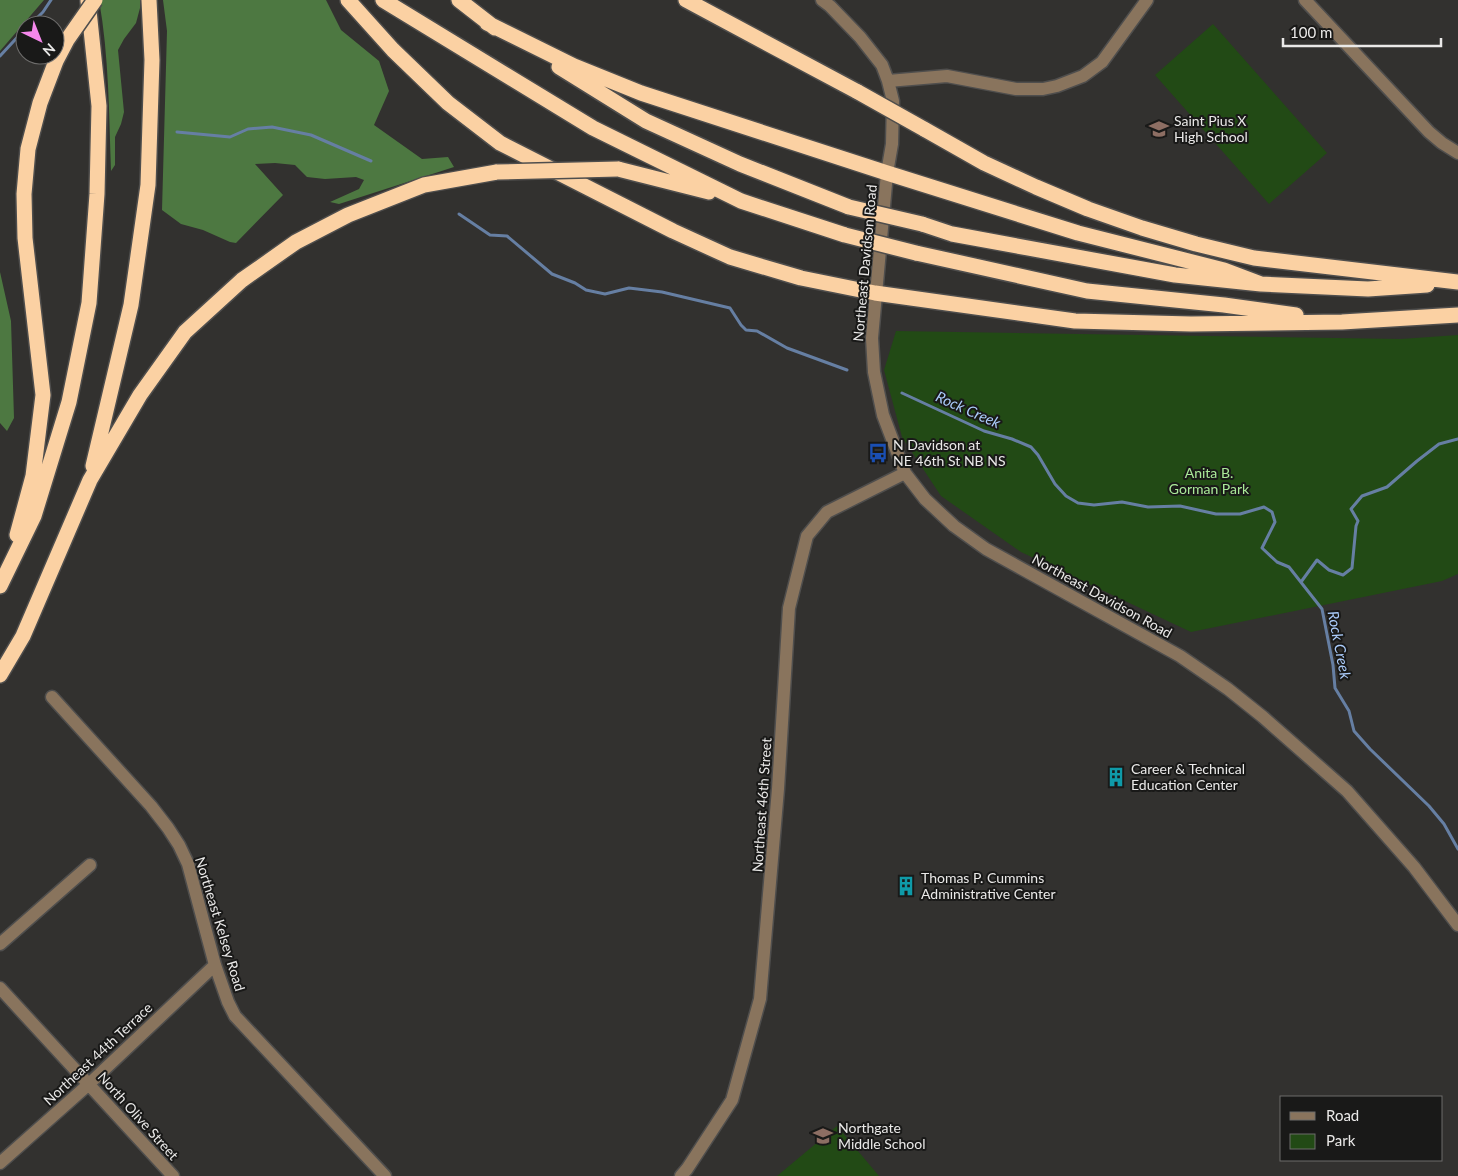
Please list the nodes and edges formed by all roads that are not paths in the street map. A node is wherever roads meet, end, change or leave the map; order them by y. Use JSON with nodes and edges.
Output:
{"nodes":[{"id":1,"x":88,"y":0,"type":"edge"},
{"id":2,"x":95,"y":0,"type":"edge"},
{"id":3,"x":149,"y":0,"type":"edge"},
{"id":4,"x":348,"y":0,"type":"edge"},
{"id":5,"x":383,"y":0,"type":"edge"},
{"id":6,"x":458,"y":0,"type":"edge"},
{"id":7,"x":686,"y":0,"type":"edge"},
{"id":8,"x":822,"y":0,"type":"edge"},
{"id":9,"x":1147,"y":0,"type":"edge"},
{"id":10,"x":1305,"y":0,"type":"edge"},
{"id":11,"x":487,"y":22,"type":"junction"},
{"id":12,"x":888,"y":81,"type":"junction"},
{"id":13,"x":1458,"y":153,"type":"edge"},
{"id":14,"x":887,"y":173,"type":"junction"},
{"id":15,"x":741,"y":201,"type":"junction"},
{"id":16,"x":1458,"y":282,"type":"edge"},
{"id":17,"x":1261,"y":284,"type":"junction"},
{"id":18,"x":875,"y":293,"type":"junction"},
{"id":19,"x":1458,"y":315,"type":"edge"},
{"id":20,"x":1342,"y":322,"type":"junction"},
{"id":21,"x":905,"y":473,"type":"junction"},
{"id":22,"x":90,"y":480,"type":"junction"},
{"id":23,"x":8,"y":570,"type":"junction"},
{"id":24,"x":0,"y":586,"type":"edge"},
{"id":25,"x":0,"y":675,"type":"edge"},
{"id":26,"x":52,"y":697,"type":"dead end"},
{"id":27,"x":90,"y":865,"type":"dead end"},
{"id":28,"x":1457,"y":918,"type":"edge"},
{"id":29,"x":0,"y":944,"type":"edge"},
{"id":30,"x":215,"y":965,"type":"junction"},
{"id":31,"x":0,"y":988,"type":"edge"},
{"id":32,"x":89,"y":1084,"type":"junction"},
{"id":33,"x":0,"y":1163,"type":"edge"},
{"id":34,"x":173,"y":1176,"type":"edge"},
{"id":35,"x":385,"y":1176,"type":"edge"},
{"id":36,"x":681,"y":1176,"type":"edge"}],
"edges":[{"from":1,"to":23,"type":"highway"},
{"from":2,"to":23,"type":"highway","bridge":true},
{"from":3,"to":22,"type":"highway"},
{"from":4,"to":18,"type":"highway"},
{"from":5,"to":15,"type":"highway"},
{"from":6,"to":11,"type":"highway"},
{"from":7,"to":16,"type":"highway","bridge":true},
{"from":8,"to":12,"type":"street","name":"Northeast Davidson Road"},
{"from":9,"to":12,"type":"street"},
{"from":10,"to":13,"type":"street"},
{"from":11,"to":14,"type":"highway"},
{"from":11,"to":17,"type":"highway","bridge":true},
{"from":12,"to":14,"type":"street","name":"Northeast Davidson Road"},
{"from":14,"to":17,"type":"highway"},
{"from":14,"to":18,"type":"street","name":"Northeast Davidson Road"},
{"from":15,"to":20,"type":"highway","bridge":true},
{"from":15,"to":22,"type":"highway","bridge":true},
{"from":16,"to":17,"type":"highway"},
{"from":18,"to":20,"type":"highway"},
{"from":18,"to":21,"type":"street","name":"Northeast Davidson Road"},
{"from":19,"to":20,"type":"highway"},
{"from":21,"to":28,"type":"street","name":"Northeast Davidson Road"},
{"from":21,"to":36,"type":"street","name":"Northeast 46th Street"},
{"from":22,"to":25,"type":"highway"},
{"from":23,"to":24,"type":"highway"},
{"from":26,"to":30,"type":"street","name":"Northeast Kelsey Road"},
{"from":27,"to":29,"type":"street"},
{"from":30,"to":32,"type":"street","name":"Northeast 44th Terrace"},
{"from":30,"to":35,"type":"street","name":"Northeast Kelsey Road"},
{"from":31,"to":32,"type":"street","name":"North Olive Street"},
{"from":32,"to":33,"type":"street","name":"Northeast 44th Terrace"},
{"from":32,"to":34,"type":"street","name":"North Olive Street"}]}
